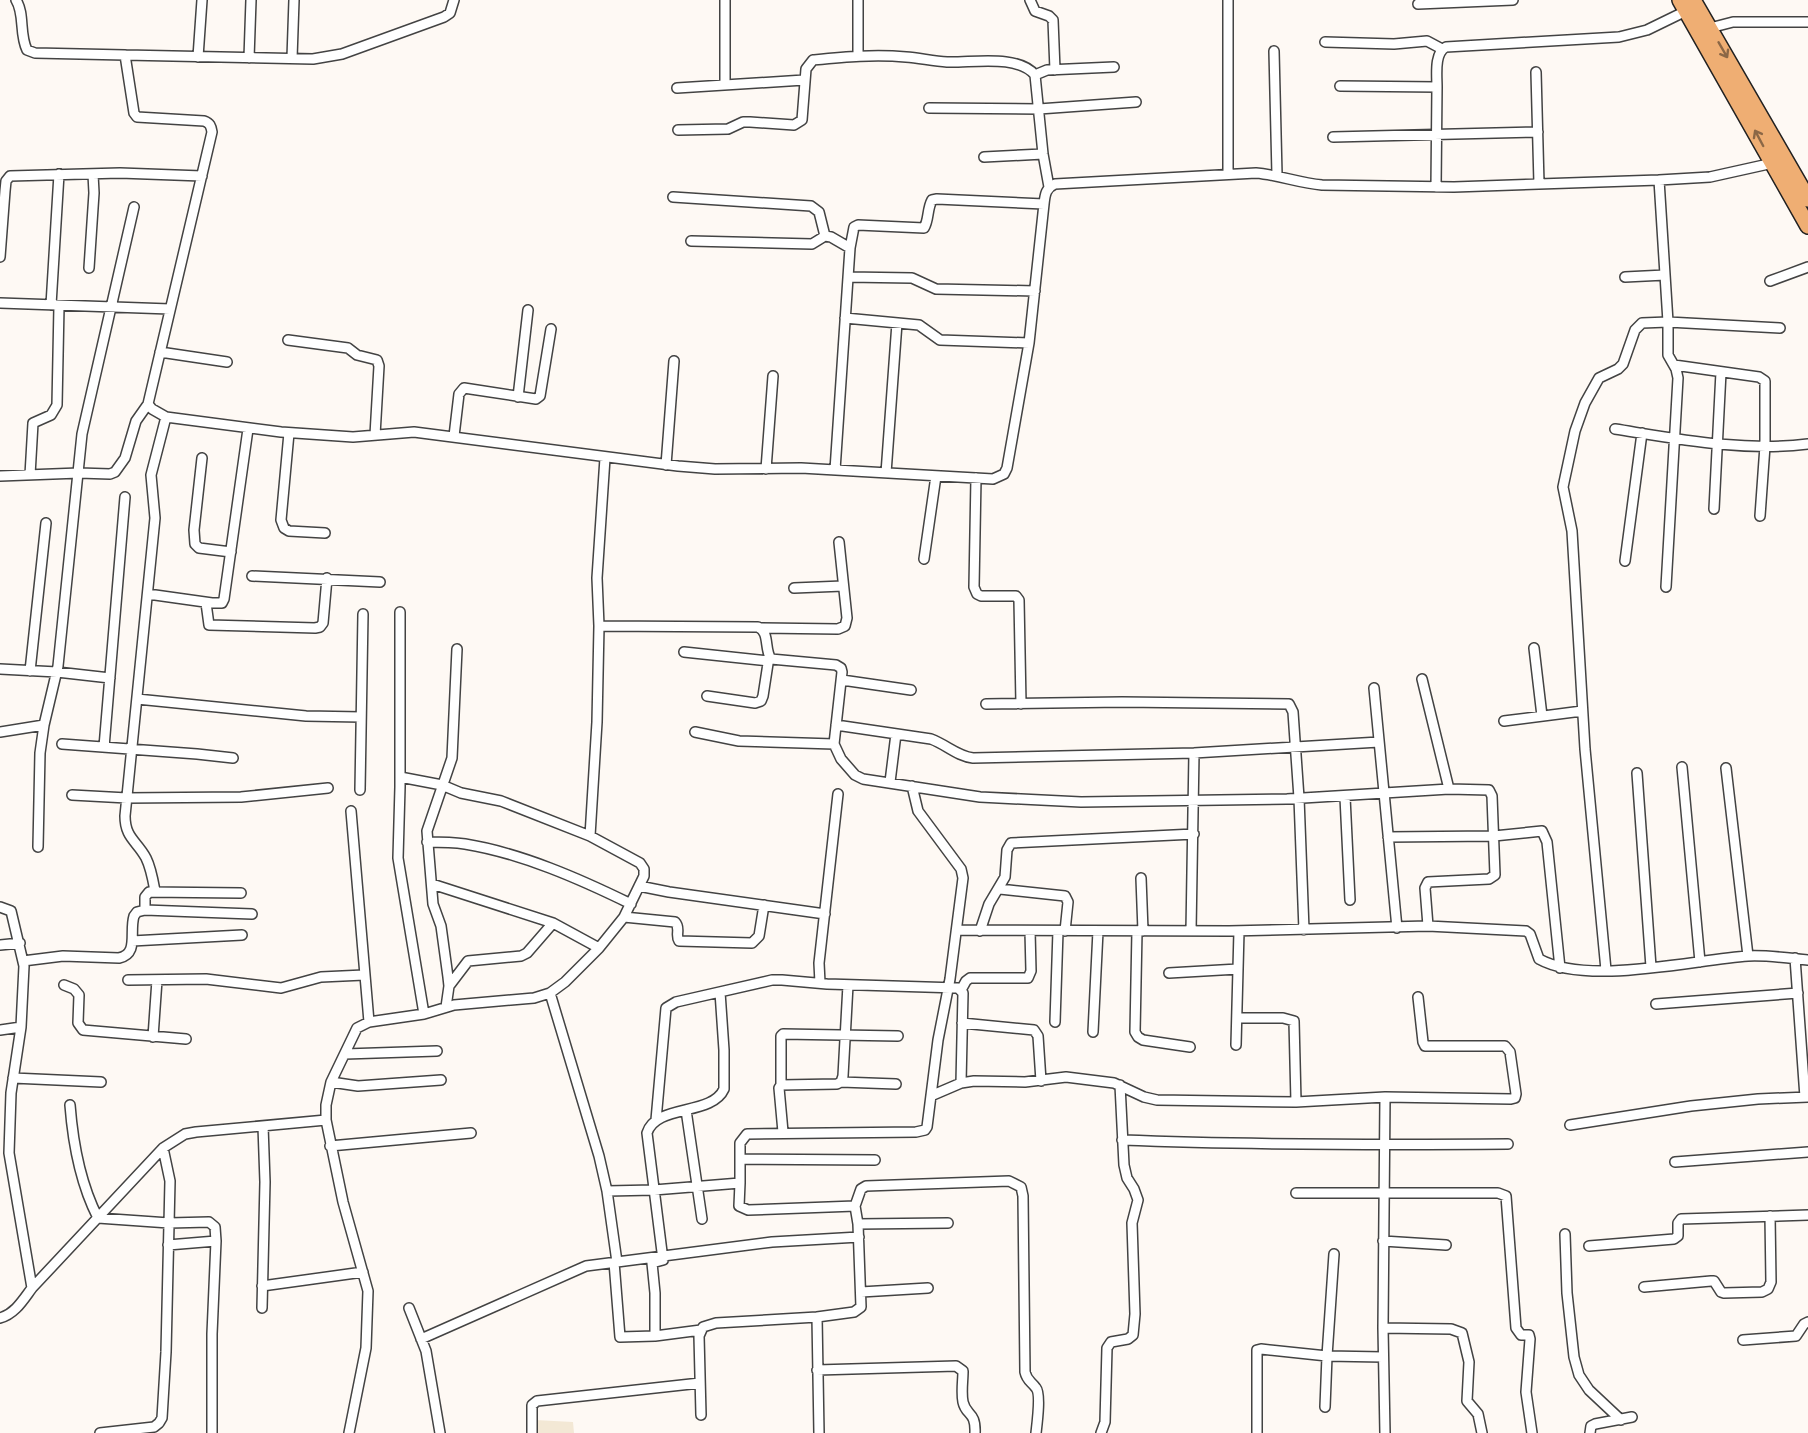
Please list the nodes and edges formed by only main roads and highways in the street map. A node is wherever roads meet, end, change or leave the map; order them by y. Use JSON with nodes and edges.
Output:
{"nodes":[{"id":1,"x":1686,"y":4,"type":"edge"},
{"id":2,"x":1704,"y":29,"type":"junction"},
{"id":3,"x":1808,"y":200,"type":"edge"},
{"id":4,"x":1808,"y":226,"type":"edge"}],
"edges":[{"from":1,"to":2,"type":"main road"},
{"from":2,"to":3,"type":"main road","one_way":true},
{"from":4,"to":2,"type":"main road","one_way":true}]}
